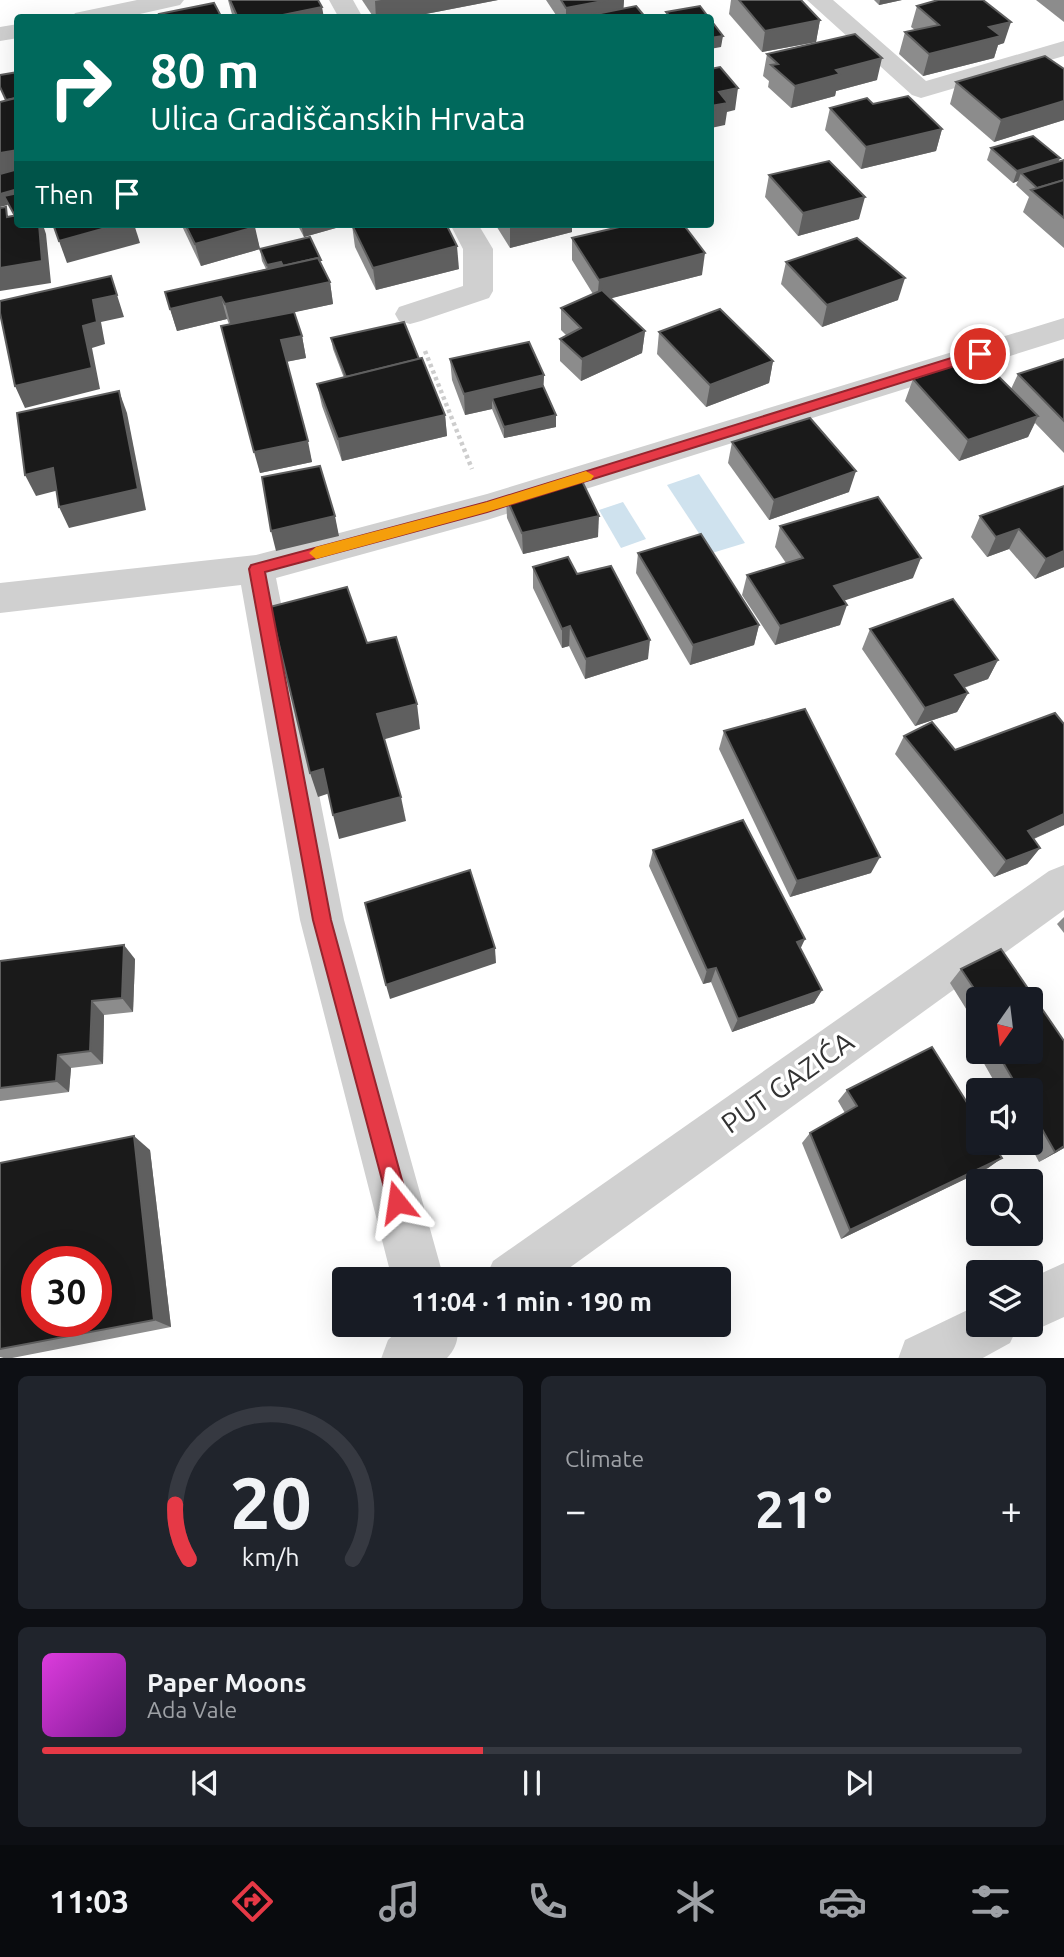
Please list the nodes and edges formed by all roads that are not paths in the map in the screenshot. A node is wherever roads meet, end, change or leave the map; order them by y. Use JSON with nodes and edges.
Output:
{"nodes":[{"id":1,"x":172,"y":0,"type":"edge"},
{"id":2,"x":819,"y":0,"type":"edge"},
{"id":3,"x":104,"y":14,"type":"edge"},
{"id":4,"x":1064,"y":48,"type":"edge"},
{"id":5,"x":466,"y":228,"type":"edge"},
{"id":6,"x":410,"y":314,"type":"road end"},
{"id":7,"x":1064,"y":328,"type":"edge"},
{"id":8,"x":256,"y":569,"type":"junction"},
{"id":9,"x":0,"y":598,"type":"edge"},
{"id":10,"x":1064,"y":885,"type":"edge"},
{"id":11,"x":415,"y":1267,"type":"edge"},
{"id":12,"x":528,"y":1267,"type":"edge"},
{"id":13,"x":1064,"y":1289,"type":"edge"},
{"id":14,"x":1043,"y":1300,"type":"edge"},
{"id":15,"x":968,"y":1337,"type":"edge"},
{"id":16,"x":925,"y":1358,"type":"edge"}],
"edges":[{"from":1,"to":3,"type":"street"},
{"from":2,"to":4,"type":"street"},
{"from":5,"to":6,"type":"street"},
{"from":7,"to":8,"type":"street"},
{"from":8,"to":9,"type":"street"},
{"from":8,"to":11,"type":"street"},
{"from":10,"to":12,"type":"street","name":"PUT GAZIĆA"},
{"from":13,"to":14,"type":"street"},
{"from":15,"to":16,"type":"street"}]}
